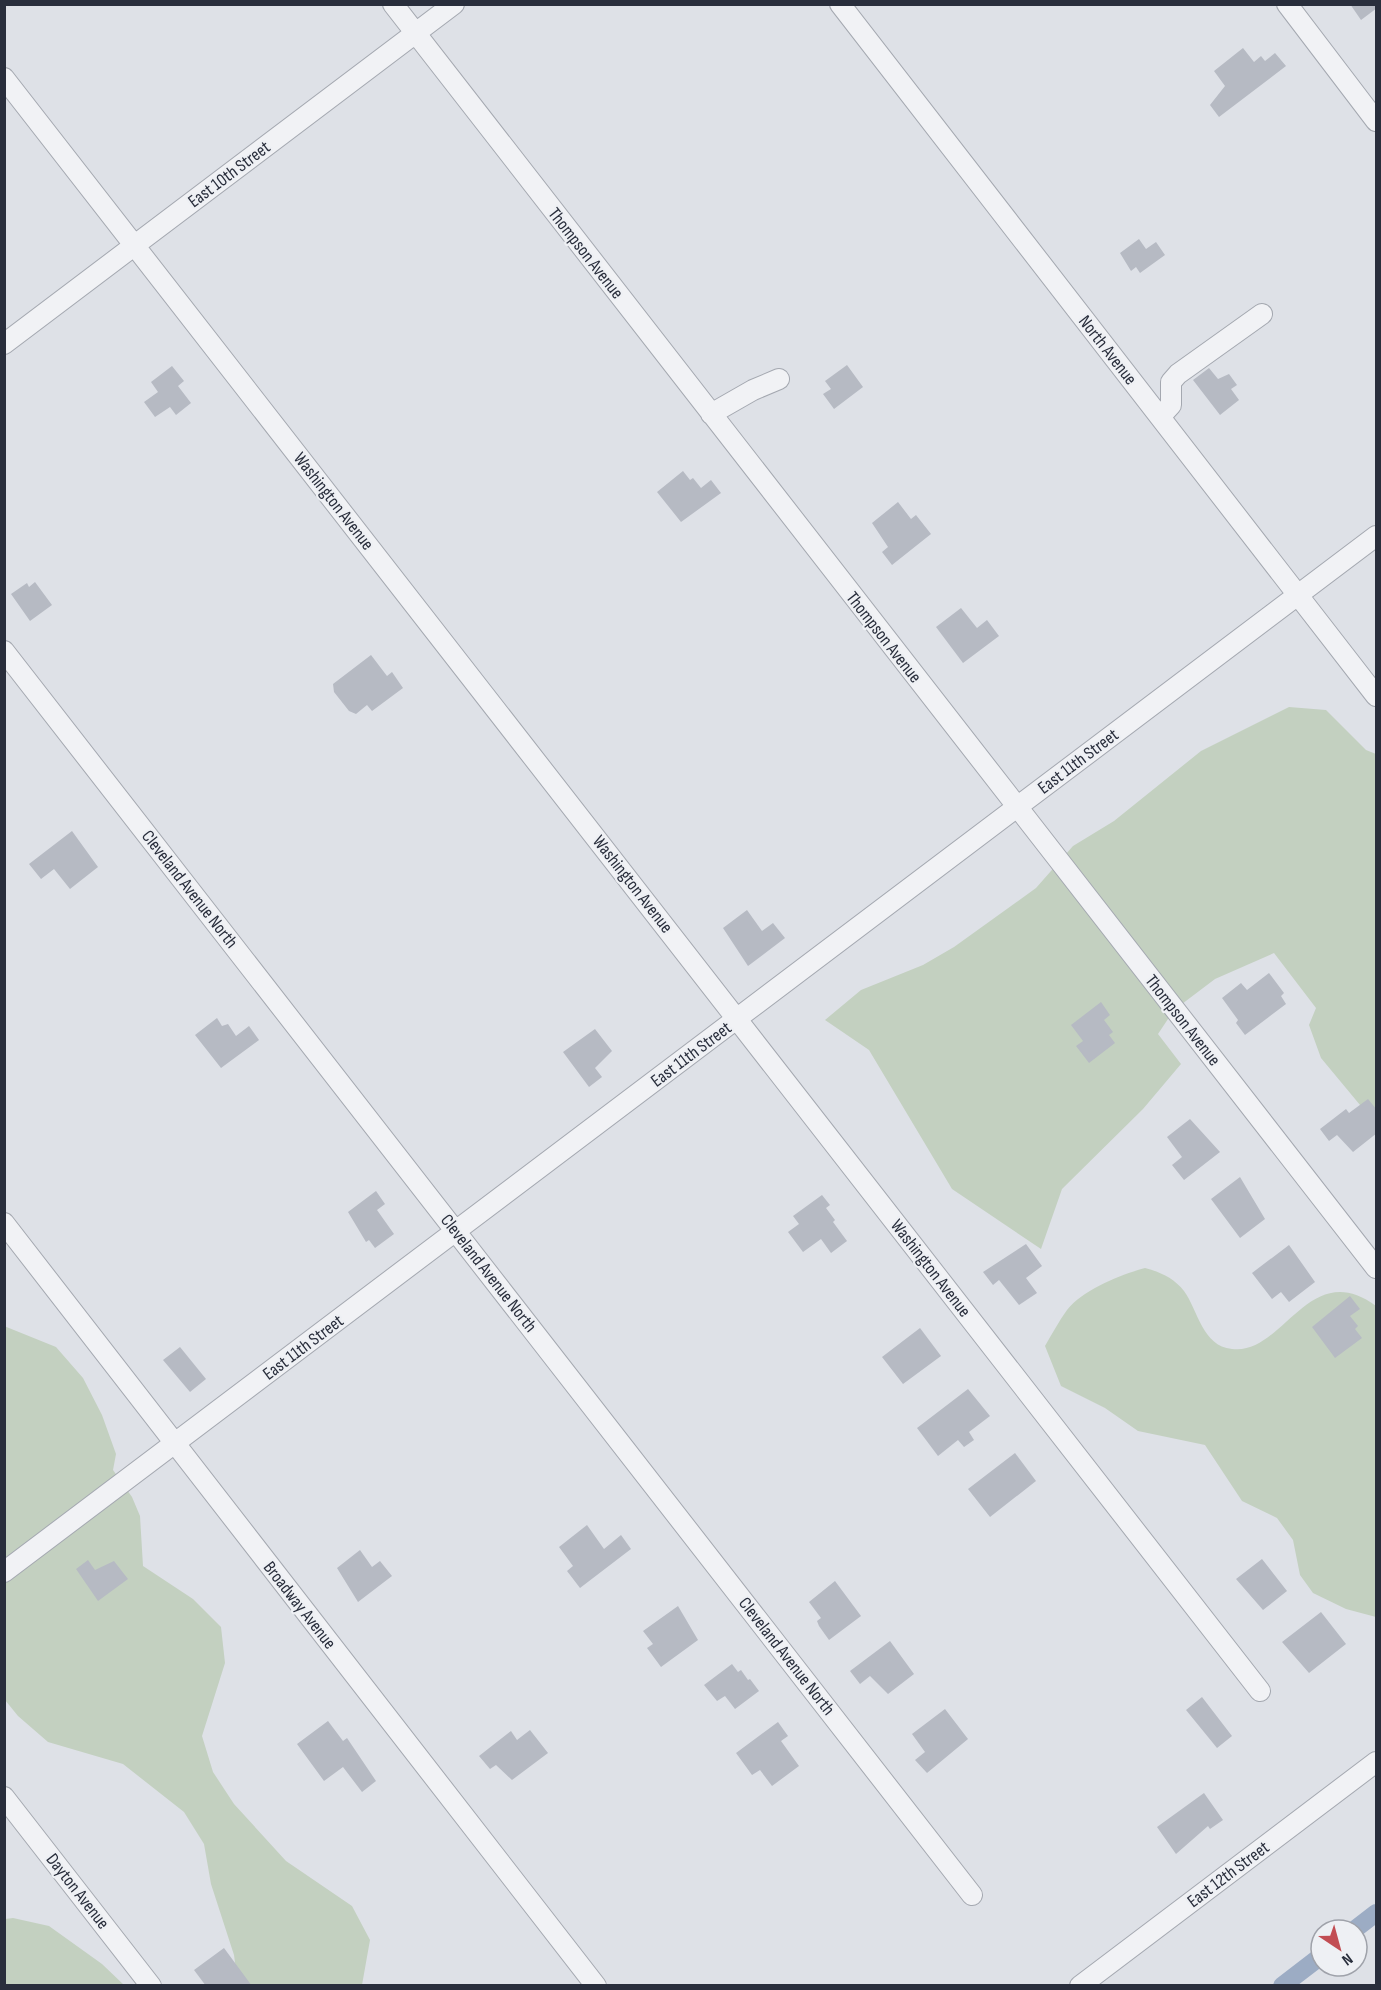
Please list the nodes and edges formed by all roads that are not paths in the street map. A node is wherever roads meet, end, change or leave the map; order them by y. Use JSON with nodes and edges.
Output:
{"nodes":[{"id":1,"x":393,"y":4,"type":"edge"},
{"id":2,"x":454,"y":4,"type":"edge"},
{"id":3,"x":840,"y":4,"type":"edge"},
{"id":4,"x":1287,"y":4,"type":"edge"},
{"id":5,"x":415,"y":33,"type":"junction"},
{"id":6,"x":4,"y":78,"type":"edge"},
{"id":7,"x":1377,"y":121,"type":"edge"},
{"id":8,"x":135,"y":246,"type":"junction"},
{"id":9,"x":1262,"y":314,"type":"dead end"},
{"id":10,"x":4,"y":344,"type":"edge"},
{"id":11,"x":778,"y":379,"type":"dead end"},
{"id":12,"x":711,"y":414,"type":"junction"},
{"id":13,"x":1160,"y":417,"type":"junction"},
{"id":14,"x":1377,"y":537,"type":"edge"},
{"id":15,"x":1300,"y":595,"type":"junction"},
{"id":16,"x":4,"y":651,"type":"edge"},
{"id":17,"x":1377,"y":696,"type":"edge"},
{"id":18,"x":1017,"y":807,"type":"junction"},
{"id":19,"x":738,"y":1019,"type":"junction"},
{"id":20,"x":4,"y":1224,"type":"edge"},
{"id":21,"x":456,"y":1231,"type":"junction"},
{"id":22,"x":1377,"y":1268,"type":"edge"},
{"id":23,"x":174,"y":1444,"type":"junction"},
{"id":24,"x":4,"y":1572,"type":"edge"},
{"id":25,"x":1260,"y":1691,"type":"dead end"},
{"id":26,"x":1377,"y":1762,"type":"edge"},
{"id":27,"x":4,"y":1797,"type":"edge"},
{"id":28,"x":972,"y":1895,"type":"dead end"},
{"id":29,"x":151,"y":1986,"type":"edge"},
{"id":30,"x":596,"y":1986,"type":"edge"},
{"id":31,"x":1080,"y":1986,"type":"edge"}],
"edges":[{"from":1,"to":5,"type":"street","name":"Thompson Avenue"},
{"from":2,"to":5,"type":"street","name":"East 10th Street"},
{"from":3,"to":13,"type":"street","name":"North Avenue"},
{"from":4,"to":7,"type":"street"},
{"from":5,"to":8,"type":"street","name":"East 10th Street"},
{"from":5,"to":12,"type":"street","name":"Thompson Avenue"},
{"from":6,"to":8,"type":"street","name":"Washington Avenue"},
{"from":8,"to":10,"type":"street","name":"East 10th Street"},
{"from":8,"to":19,"type":"street","name":"Washington Avenue"},
{"from":9,"to":13,"type":"street"},
{"from":11,"to":12,"type":"street"},
{"from":12,"to":18,"type":"street","name":"Thompson Avenue"},
{"from":13,"to":15,"type":"street","name":"North Avenue"},
{"from":14,"to":15,"type":"street","name":"East 11th Street"},
{"from":15,"to":17,"type":"street","name":"North Avenue"},
{"from":15,"to":18,"type":"street","name":"East 11th Street"},
{"from":16,"to":21,"type":"street","name":"Cleveland Avenue North"},
{"from":18,"to":19,"type":"street","name":"East 11th Street"},
{"from":18,"to":22,"type":"street","name":"Thompson Avenue"},
{"from":19,"to":21,"type":"street","name":"East 11th Street"},
{"from":19,"to":25,"type":"street","name":"Washington Avenue"},
{"from":20,"to":23,"type":"street","name":"Broadway Avenue"},
{"from":21,"to":23,"type":"street","name":"East 11th Street"},
{"from":21,"to":28,"type":"street","name":"Cleveland Avenue North"},
{"from":23,"to":24,"type":"street","name":"East 11th Street"},
{"from":23,"to":30,"type":"street","name":"Broadway Avenue"},
{"from":26,"to":31,"type":"street","name":"East 12th Street"},
{"from":27,"to":29,"type":"street","name":"Dayton Avenue"}]}
